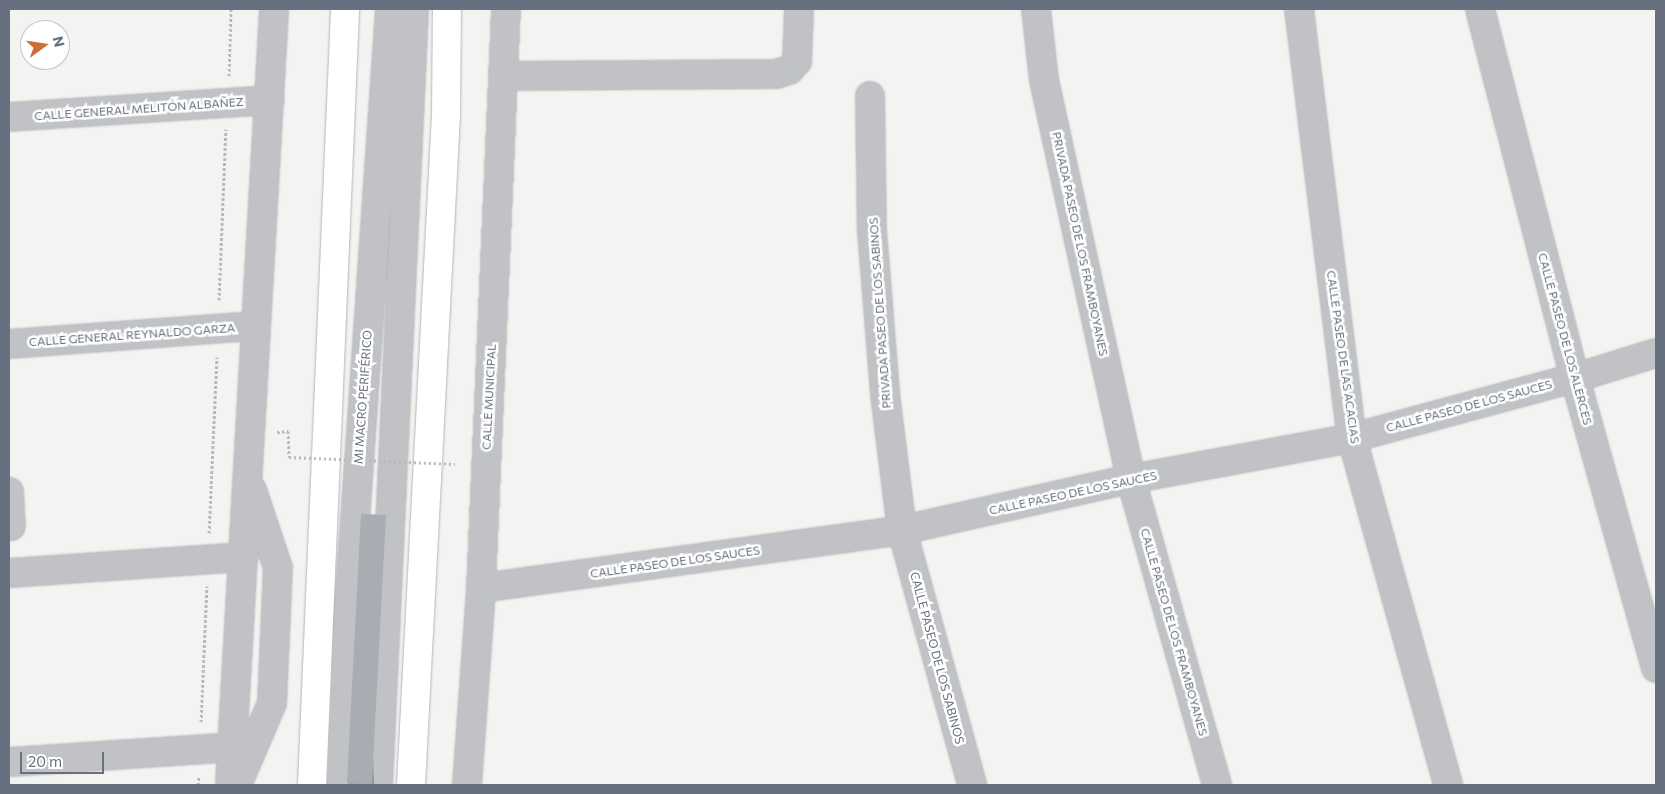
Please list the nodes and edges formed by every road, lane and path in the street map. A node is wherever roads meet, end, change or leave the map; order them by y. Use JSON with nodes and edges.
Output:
{"nodes":[{"id":1,"x":232,"y":9,"type":"edge"},
{"id":2,"x":274,"y":9,"type":"edge"},
{"id":3,"x":345,"y":9,"type":"edge"},
{"id":4,"x":390,"y":9,"type":"edge"},
{"id":5,"x":414,"y":9,"type":"edge"},
{"id":6,"x":447,"y":9,"type":"edge"},
{"id":7,"x":453,"y":9,"type":"edge"},
{"id":8,"x":506,"y":9,"type":"edge"},
{"id":9,"x":799,"y":9,"type":"edge"},
{"id":10,"x":1036,"y":9,"type":"edge"},
{"id":11,"x":1299,"y":9,"type":"edge"},
{"id":12,"x":1480,"y":9,"type":"edge"},
{"id":13,"x":504,"y":76,"type":"junction"},
{"id":14,"x":870,"y":96,"type":"dead end"},
{"id":15,"x":269,"y":100,"type":"junction"},
{"id":16,"x":227,"y":102,"type":"junction"},
{"id":17,"x":446,"y":115,"type":"junction"},
{"id":18,"x":9,"y":118,"type":"edge"},
{"id":19,"x":255,"y":326,"type":"junction"},
{"id":20,"x":218,"y":329,"type":"junction"},
{"id":21,"x":9,"y":344,"type":"edge"},
{"id":22,"x":1656,"y":353,"type":"edge"},
{"id":23,"x":1574,"y":378,"type":"junction"},
{"id":24,"x":288,"y":431,"type":"dead end"},
{"id":25,"x":1352,"y":438,"type":"junction"},
{"id":26,"x":455,"y":464,"type":"dead end"},
{"id":27,"x":248,"y":476,"type":"junction"},
{"id":28,"x":1131,"y":479,"type":"junction"},
{"id":29,"x":9,"y":492,"type":"edge"},
{"id":30,"x":11,"y":526,"type":"dead end"},
{"id":31,"x":902,"y":530,"type":"junction"},
{"id":32,"x":243,"y":557,"type":"junction"},
{"id":33,"x":208,"y":559,"type":"junction"},
{"id":34,"x":9,"y":573,"type":"edge"},
{"id":35,"x":481,"y":588,"type":"junction"},
{"id":36,"x":1656,"y":668,"type":"edge"},
{"id":37,"x":232,"y":747,"type":"junction"},
{"id":38,"x":200,"y":749,"type":"junction"},
{"id":39,"x":9,"y":762,"type":"edge"},
{"id":40,"x":198,"y":785,"type":"edge"},
{"id":41,"x":230,"y":785,"type":"edge"},
{"id":42,"x":237,"y":785,"type":"edge"},
{"id":43,"x":312,"y":785,"type":"edge"},
{"id":44,"x":337,"y":785,"type":"edge"},
{"id":45,"x":378,"y":785,"type":"edge"},
{"id":46,"x":411,"y":785,"type":"edge"},
{"id":47,"x":467,"y":785,"type":"edge"},
{"id":48,"x":972,"y":785,"type":"edge"},
{"id":49,"x":1217,"y":785,"type":"edge"},
{"id":50,"x":1448,"y":785,"type":"edge"}],
"edges":[{"from":1,"to":16,"type":"path"},
{"from":2,"to":15,"type":"street"},
{"from":3,"to":43,"type":"highway"},
{"from":4,"to":44,"type":"street","name":"MI MACRO PERIFÉRICO"},
{"from":5,"to":45,"type":"street"},
{"from":6,"to":17,"type":"highway"},
{"from":7,"to":17,"type":"highway"},
{"from":8,"to":13,"type":"street","name":"CALLE MUNICIPAL"},
{"from":9,"to":13,"type":"street"},
{"from":10,"to":28,"type":"street","name":"PRIVADA PASEO DE LOS FRAMBOYANES"},
{"from":11,"to":25,"type":"street","name":"CALLE PASEO DE LAS ACACIAS"},
{"from":12,"to":23,"type":"street","name":"CALLE PASEO DE LOS ALERCES"},
{"from":13,"to":35,"type":"street","name":"CALLE MUNICIPAL"},
{"from":14,"to":31,"type":"street","name":"PRIVADA PASEO DE LOS SABINOS"},
{"from":15,"to":16,"type":"street","name":"CALLE GENERAL MELITÓN ALBAÑEZ"},
{"from":15,"to":19,"type":"street"},
{"from":16,"to":18,"type":"street","name":"CALLE GENERAL MELITÓN ALBAÑEZ"},
{"from":16,"to":20,"type":"path"},
{"from":17,"to":46,"type":"highway"},
{"from":19,"to":20,"type":"street","name":"CALLE GENERAL REYNALDO GARZA"},
{"from":19,"to":27,"type":"street"},
{"from":20,"to":21,"type":"street","name":"CALLE GENERAL REYNALDO GARZA"},
{"from":20,"to":33,"type":"path"},
{"from":22,"to":23,"type":"street","name":"CALLE PASEO DE LOS SAUCES"},
{"from":23,"to":25,"type":"street","name":"CALLE PASEO DE LOS SAUCES"},
{"from":23,"to":36,"type":"street","name":"CALLE PASEO DE LOS ALERCES"},
{"from":24,"to":26,"type":"path","bridge":true},
{"from":25,"to":28,"type":"street","name":"CALLE PASEO DE LOS SAUCES"},
{"from":25,"to":50,"type":"street","name":"CALLE PASEO DE LAS ACACIAS"},
{"from":27,"to":32,"type":"street"},
{"from":27,"to":42,"type":"street"},
{"from":28,"to":31,"type":"street","name":"CALLE PASEO DE LOS SAUCES"},
{"from":28,"to":49,"type":"street","name":"CALLE PASEO DE LOS FRAMBOYANES"},
{"from":29,"to":30,"type":"street"},
{"from":31,"to":35,"type":"street","name":"CALLE PASEO DE LOS SAUCES"},
{"from":31,"to":48,"type":"street","name":"CALLE PASEO DE LOS SABINOS"},
{"from":32,"to":33,"type":"street"},
{"from":32,"to":37,"type":"street"},
{"from":33,"to":34,"type":"street"},
{"from":33,"to":38,"type":"path"},
{"from":35,"to":47,"type":"street","name":"CALLE MUNICIPAL"},
{"from":37,"to":38,"type":"street"},
{"from":37,"to":41,"type":"street"},
{"from":38,"to":39,"type":"street"},
{"from":38,"to":40,"type":"path"}]}
